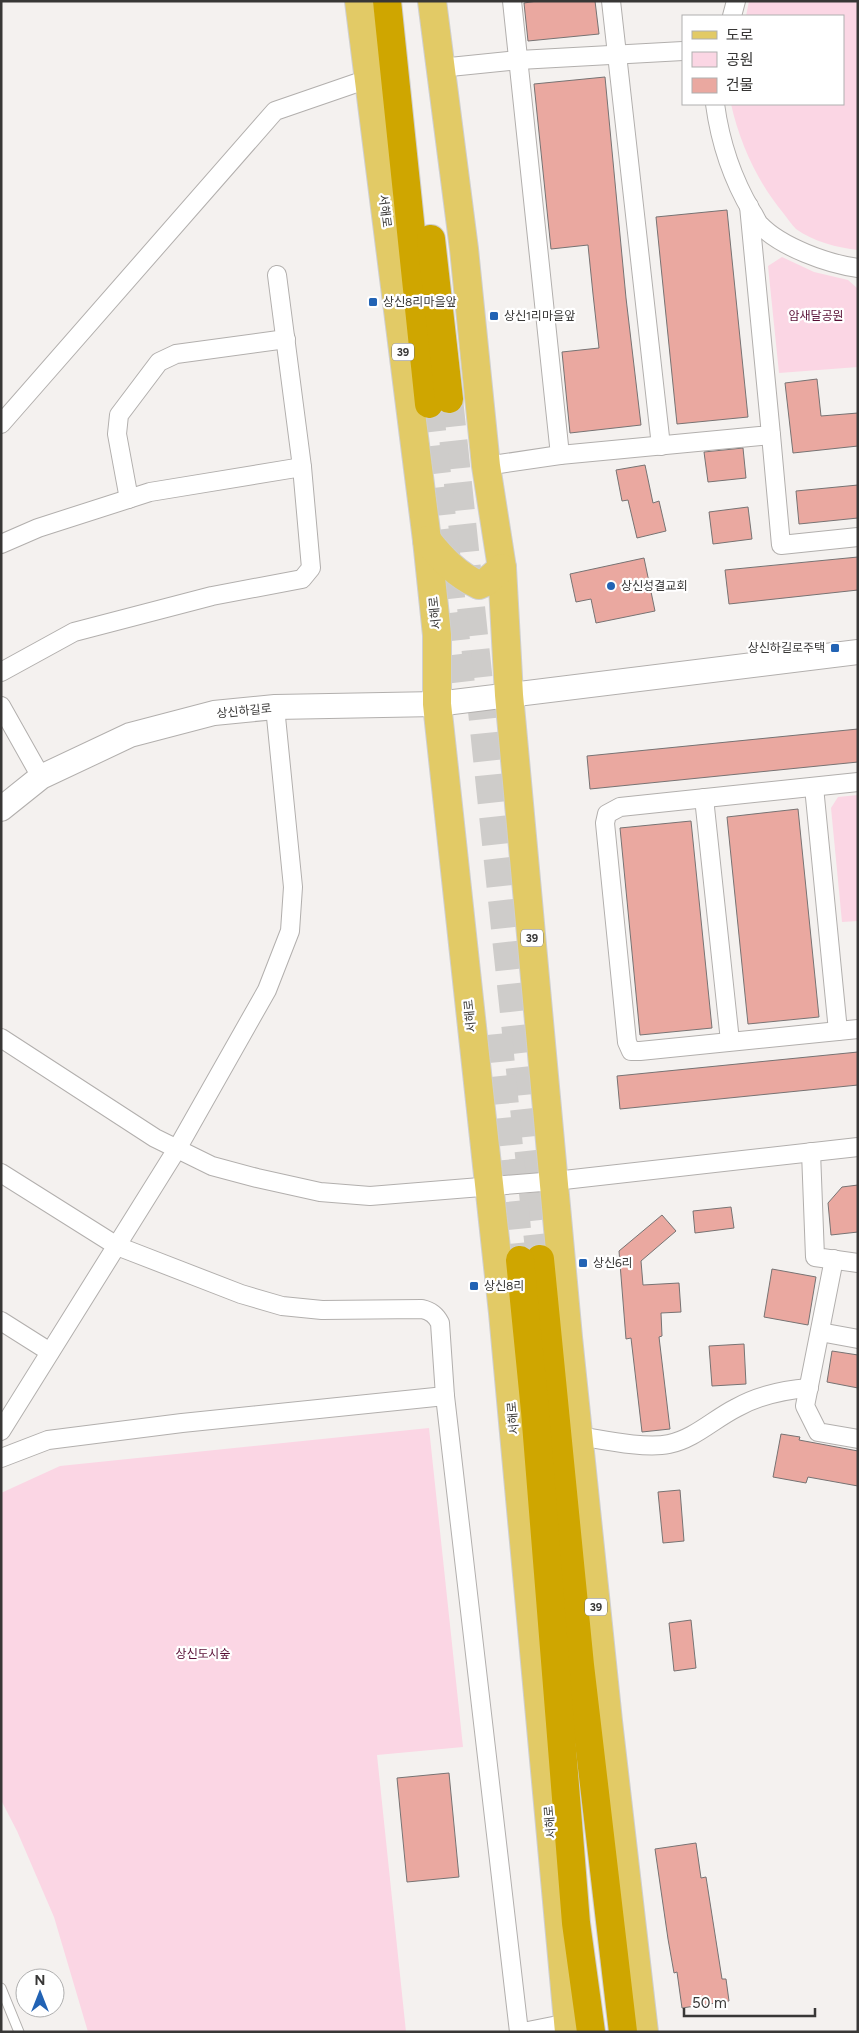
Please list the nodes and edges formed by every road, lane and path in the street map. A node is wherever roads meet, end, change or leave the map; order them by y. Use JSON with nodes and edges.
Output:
{"nodes":[{"id":1,"x":359,"y":1,"type":"edge"},
{"id":2,"x":387,"y":1,"type":"edge"},
{"id":3,"x":404,"y":1,"type":"edge"},
{"id":4,"x":432,"y":1,"type":"edge"},
{"id":5,"x":512,"y":1,"type":"edge"},
{"id":6,"x":611,"y":1,"type":"edge"},
{"id":7,"x":736,"y":1,"type":"edge"},
{"id":8,"x":732,"y":15,"type":"edge"},
{"id":9,"x":682,"y":51,"type":"edge"},
{"id":10,"x":617,"y":54,"type":"junction"},
{"id":11,"x":519,"y":60,"type":"junction"},
{"id":12,"x":440,"y":68,"type":"junction"},
{"id":13,"x":368,"y":79,"type":"junction"},
{"id":14,"x":715,"y":105,"type":"edge"},
{"id":15,"x":749,"y":206,"type":"junction"},
{"id":16,"x":858,"y":268,"type":"edge"},
{"id":17,"x":277,"y":275,"type":"dead end"},
{"id":18,"x":286,"y":339,"type":"junction"},
{"id":19,"x":1,"y":424,"type":"edge"},
{"id":20,"x":772,"y":435,"type":"junction"},
{"id":21,"x":661,"y":446,"type":"junction"},
{"id":22,"x":560,"y":455,"type":"junction"},
{"id":23,"x":486,"y":466,"type":"junction"},
{"id":24,"x":302,"y":467,"type":"junction"},
{"id":25,"x":129,"y":499,"type":"junction"},
{"id":26,"x":858,"y":537,"type":"edge"},
{"id":27,"x":427,"y":540,"type":"junction"},
{"id":28,"x":1,"y":544,"type":"edge"},
{"id":29,"x":502,"y":568,"type":"junction"},
{"id":30,"x":858,"y":652,"type":"edge"},
{"id":31,"x":1,"y":672,"type":"edge"},
{"id":32,"x":509,"y":695,"type":"junction"},
{"id":33,"x":437,"y":704,"type":"junction"},
{"id":34,"x":1,"y":706,"type":"edge"},
{"id":35,"x":275,"y":707,"type":"junction"},
{"id":36,"x":41,"y":777,"type":"junction"},
{"id":37,"x":858,"y":782,"type":"edge"},
{"id":38,"x":814,"y":787,"type":"junction"},
{"id":39,"x":704,"y":798,"type":"junction"},
{"id":40,"x":1,"y":809,"type":"edge"},
{"id":41,"x":858,"y":1029,"type":"edge"},
{"id":42,"x":838,"y":1031,"type":"junction"},
{"id":43,"x":1,"y":1038,"type":"edge"},
{"id":44,"x":730,"y":1041,"type":"junction"},
{"id":45,"x":858,"y":1147,"type":"edge"},
{"id":46,"x":177,"y":1150,"type":"junction"},
{"id":47,"x":811,"y":1152,"type":"junction"},
{"id":48,"x":1,"y":1173,"type":"edge"},
{"id":49,"x":555,"y":1181,"type":"junction"},
{"id":50,"x":488,"y":1186,"type":"junction"},
{"id":51,"x":117,"y":1246,"type":"junction"},
{"id":52,"x":834,"y":1260,"type":"junction"},
{"id":53,"x":530,"y":1263,"type":"junction"},
{"id":54,"x":858,"y":1263,"type":"edge"},
{"id":55,"x":1,"y":1321,"type":"edge"},
{"id":56,"x":820,"y":1332,"type":"junction"},
{"id":57,"x":858,"y":1339,"type":"edge"},
{"id":58,"x":50,"y":1352,"type":"junction"},
{"id":59,"x":809,"y":1388,"type":"junction"},
{"id":60,"x":445,"y":1396,"type":"junction"},
{"id":61,"x":1,"y":1431,"type":"edge"},
{"id":62,"x":579,"y":1436,"type":"junction"},
{"id":63,"x":858,"y":1439,"type":"edge"},
{"id":64,"x":1,"y":1458,"type":"edge"},
{"id":65,"x":1,"y":1988,"type":"edge"},
{"id":66,"x":4,"y":1998,"type":"edge"},
{"id":67,"x":576,"y":2029,"type":"edge"},
{"id":68,"x":19,"y":2032,"type":"edge"},
{"id":69,"x":521,"y":2032,"type":"edge"},
{"id":70,"x":623,"y":2032,"type":"edge"},
{"id":71,"x":644,"y":2032,"type":"edge"}],
"edges":[{"from":1,"to":13,"type":"main road","name":"서해로","number":"39"},
{"from":2,"to":3,"type":"highway","name":"서해로","number":"39"},
{"from":4,"to":12,"type":"main road","name":"서해로","number":"39"},
{"from":5,"to":11,"type":"street"},
{"from":6,"to":10,"type":"street"},
{"from":7,"to":8,"type":"street"},
{"from":9,"to":10,"type":"street"},
{"from":10,"to":11,"type":"street"},
{"from":10,"to":21,"type":"street"},
{"from":11,"to":12,"type":"street"},
{"from":11,"to":22,"type":"street"},
{"from":12,"to":23,"type":"main road","name":"서해로","number":"39"},
{"from":13,"to":19,"type":"street"},
{"from":13,"to":27,"type":"main road","name":"서해로","number":"39"},
{"from":14,"to":15,"type":"street"},
{"from":15,"to":16,"type":"street"},
{"from":15,"to":20,"type":"street"},
{"from":17,"to":18,"type":"street"},
{"from":18,"to":24,"type":"street"},
{"from":18,"to":25,"type":"street"},
{"from":20,"to":21,"type":"street"},
{"from":20,"to":26,"type":"street"},
{"from":21,"to":22,"type":"street"},
{"from":22,"to":23,"type":"street"},
{"from":23,"to":29,"type":"main road","name":"서해로","number":"39"},
{"from":24,"to":25,"type":"street"},
{"from":24,"to":31,"type":"street"},
{"from":25,"to":28,"type":"street"},
{"from":27,"to":29,"type":"main road"},
{"from":27,"to":33,"type":"main road","name":"서해로","number":"39"},
{"from":29,"to":32,"type":"main road","name":"서해로","number":"39"},
{"from":30,"to":32,"type":"street","name":"상신하길로"},
{"from":32,"to":33,"type":"street","name":"상신하길로"},
{"from":32,"to":49,"type":"main road","name":"서해로","number":"39"},
{"from":33,"to":35,"type":"street","name":"상신하길로"},
{"from":33,"to":50,"type":"main road","name":"서해로","number":"39"},
{"from":34,"to":36,"type":"street"},
{"from":35,"to":36,"type":"street","name":"상신하길로"},
{"from":35,"to":46,"type":"street"},
{"from":36,"to":40,"type":"street","name":"상신하길로"},
{"from":37,"to":38,"type":"street"},
{"from":38,"to":39,"type":"street"},
{"from":38,"to":42,"type":"street"},
{"from":39,"to":44,"type":"street"},
{"from":39,"to":44,"type":"street"},
{"from":41,"to":42,"type":"street"},
{"from":42,"to":44,"type":"street"},
{"from":43,"to":46,"type":"street"},
{"from":45,"to":47,"type":"street"},
{"from":46,"to":50,"type":"street"},
{"from":46,"to":51,"type":"street"},
{"from":47,"to":49,"type":"street"},
{"from":47,"to":52,"type":"street"},
{"from":48,"to":51,"type":"street"},
{"from":49,"to":50,"type":"street"},
{"from":49,"to":53,"type":"main road","name":"서해로","number":"39"},
{"from":50,"to":53,"type":"main road","name":"서해로","number":"39"},
{"from":51,"to":58,"type":"street"},
{"from":51,"to":60,"type":"street"},
{"from":52,"to":54,"type":"street"},
{"from":52,"to":56,"type":"street"},
{"from":53,"to":62,"type":"main road","name":"서해로","number":"39"},
{"from":53,"to":67,"type":"highway","name":"서해로","number":"39"},
{"from":53,"to":70,"type":"highway","name":"서해로","number":"39"},
{"from":55,"to":58,"type":"street"},
{"from":56,"to":57,"type":"street"},
{"from":56,"to":59,"type":"street"},
{"from":58,"to":61,"type":"street"},
{"from":59,"to":62,"type":"street"},
{"from":59,"to":63,"type":"street"},
{"from":60,"to":64,"type":"street"},
{"from":60,"to":69,"type":"street"},
{"from":62,"to":71,"type":"main road","name":"서해로","number":"39"},
{"from":65,"to":66,"type":"lane"},
{"from":66,"to":68,"type":"lane"},
{"from":67,"to":69,"type":"street"}]}
